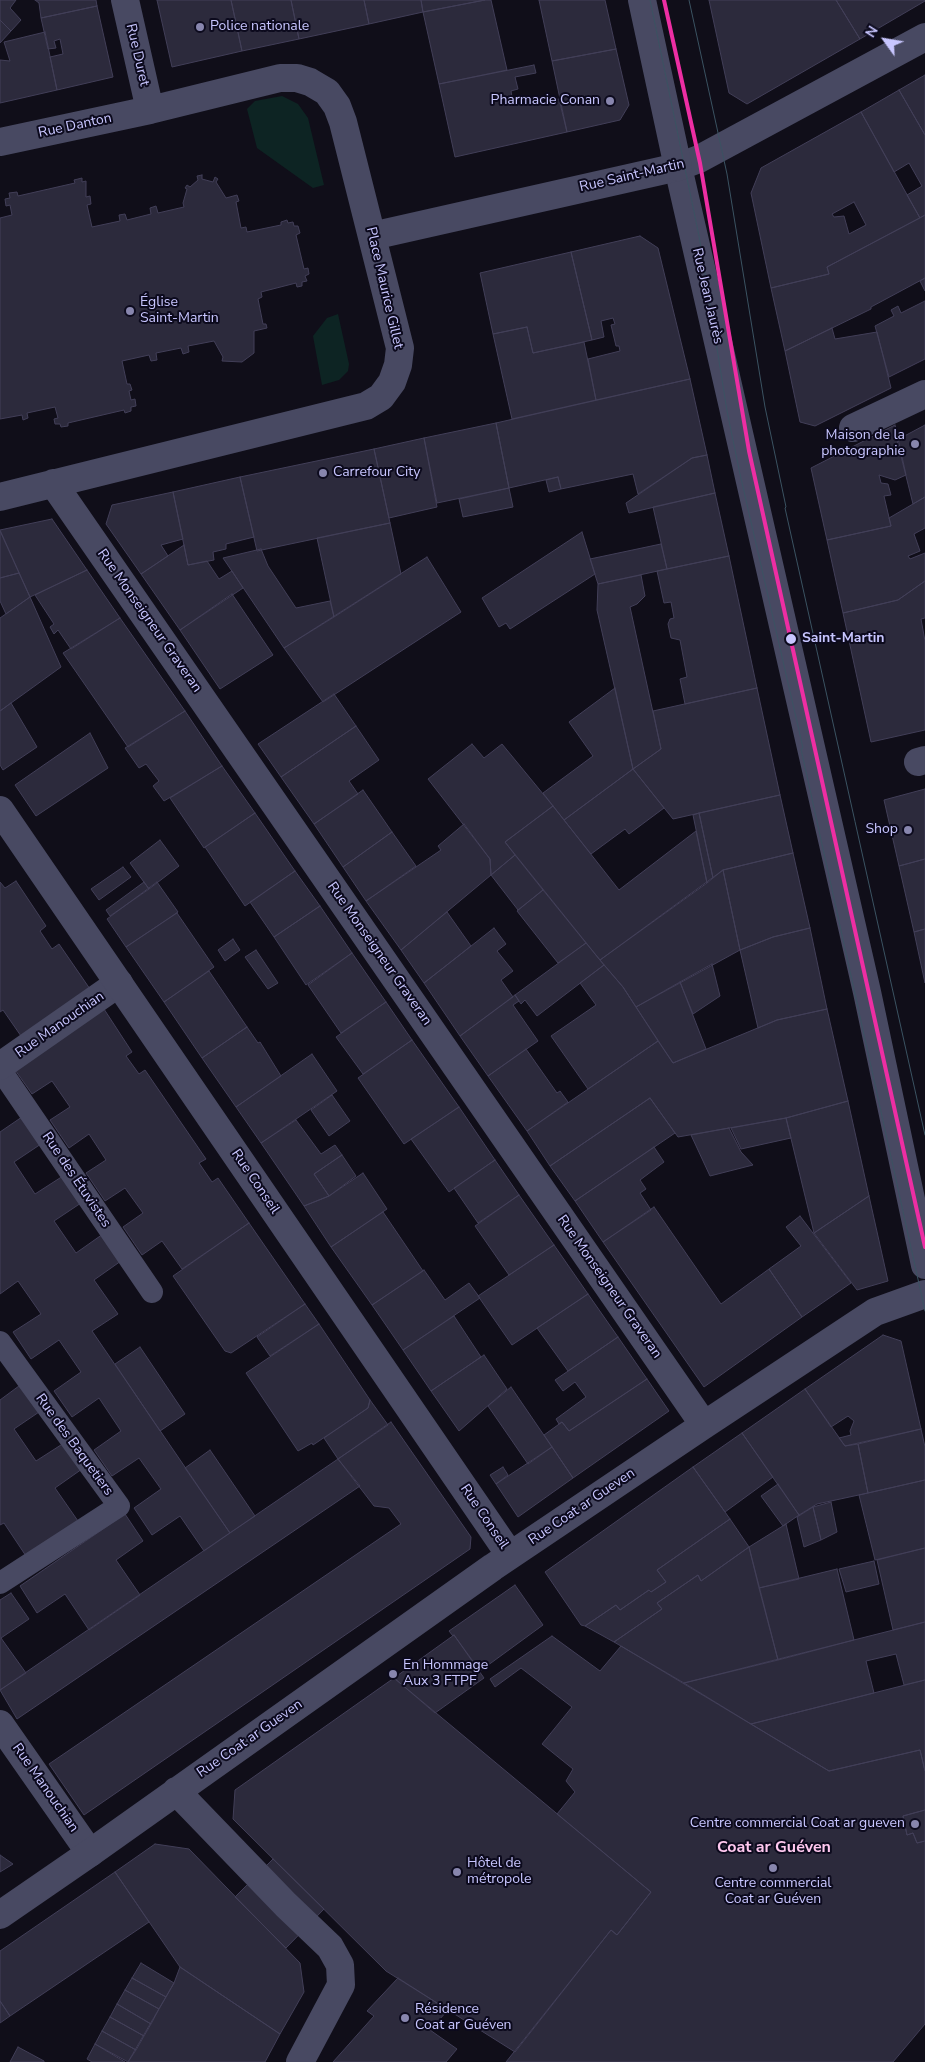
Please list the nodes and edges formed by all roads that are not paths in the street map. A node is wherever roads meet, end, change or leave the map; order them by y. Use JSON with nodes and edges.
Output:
{"nodes":[{"id":1,"x":125,"y":0,"type":"edge"},
{"id":2,"x":642,"y":0,"type":"edge"},
{"id":3,"x":925,"y":37,"type":"edge"},
{"id":4,"x":150,"y":110,"type":"junction"},
{"id":5,"x":0,"y":142,"type":"edge"},
{"id":6,"x":678,"y":167,"type":"junction"},
{"id":7,"x":372,"y":236,"type":"junction"},
{"id":8,"x":925,"y":394,"type":"edge"},
{"id":9,"x":853,"y":428,"type":"dead end"},
{"id":10,"x":53,"y":483,"type":"junction"},
{"id":11,"x":0,"y":497,"type":"edge"},
{"id":12,"x":0,"y":810,"type":"edge"},
{"id":13,"x":119,"y":984,"type":"junction"},
{"id":14,"x":0,"y":1067,"type":"edge"},
{"id":15,"x":925,"y":1265,"type":"edge"},
{"id":16,"x":152,"y":1292,"type":"dead end"},
{"id":17,"x":925,"y":1294,"type":"edge"},
{"id":18,"x":0,"y":1342,"type":"edge"},
{"id":19,"x":704,"y":1424,"type":"junction"},
{"id":20,"x":510,"y":1555,"type":"junction"},
{"id":21,"x":0,"y":1583,"type":"edge"},
{"id":22,"x":0,"y":1724,"type":"edge"},
{"id":23,"x":176,"y":1791,"type":"junction"},
{"id":24,"x":90,"y":1853,"type":"junction"},
{"id":25,"x":0,"y":1915,"type":"edge"},
{"id":26,"x":300,"y":2062,"type":"edge"}],
"edges":[{"from":1,"to":4,"type":"street","name":"Rue Duret"},
{"from":2,"to":6,"type":"street","name":"Rue Jean Jaurès"},
{"from":3,"to":6,"type":"street","name":"Rue Saint-Martin"},
{"from":4,"to":5,"type":"street","name":"Rue Danton"},
{"from":4,"to":7,"type":"street","name":"Place Maurice Gillet"},
{"from":6,"to":7,"type":"street","name":"Rue Saint-Martin"},
{"from":6,"to":15,"type":"street","name":"Rue Jean Jaurès"},
{"from":7,"to":10,"type":"street","name":"Place Maurice Gillet"},
{"from":8,"to":9,"type":"street"},
{"from":10,"to":11,"type":"street","name":"Place Maurice Gillet"},
{"from":10,"to":19,"type":"street","name":"Rue Monseigneur Graveran"},
{"from":12,"to":13,"type":"street","name":"Rue Conseil"},
{"from":13,"to":14,"type":"street","name":"Rue Manouchian"},
{"from":13,"to":20,"type":"street","name":"Rue Conseil"},
{"from":14,"to":16,"type":"lane","name":"Rue des Étuvistes"},
{"from":17,"to":19,"type":"street","name":"Rue Coat ar Gueven"},
{"from":18,"to":21,"type":"lane","name":"Rue des Baquetiers"},
{"from":19,"to":20,"type":"street","name":"Rue Coat ar Gueven"},
{"from":20,"to":23,"type":"street","name":"Rue Coat ar Gueven"},
{"from":22,"to":24,"type":"street","name":"Rue Manouchian"},
{"from":23,"to":24,"type":"street","name":"Rue Coat ar Gueven"},
{"from":23,"to":26,"type":"street"},
{"from":24,"to":25,"type":"street","name":"Rue Coat ar Gueven"}]}
